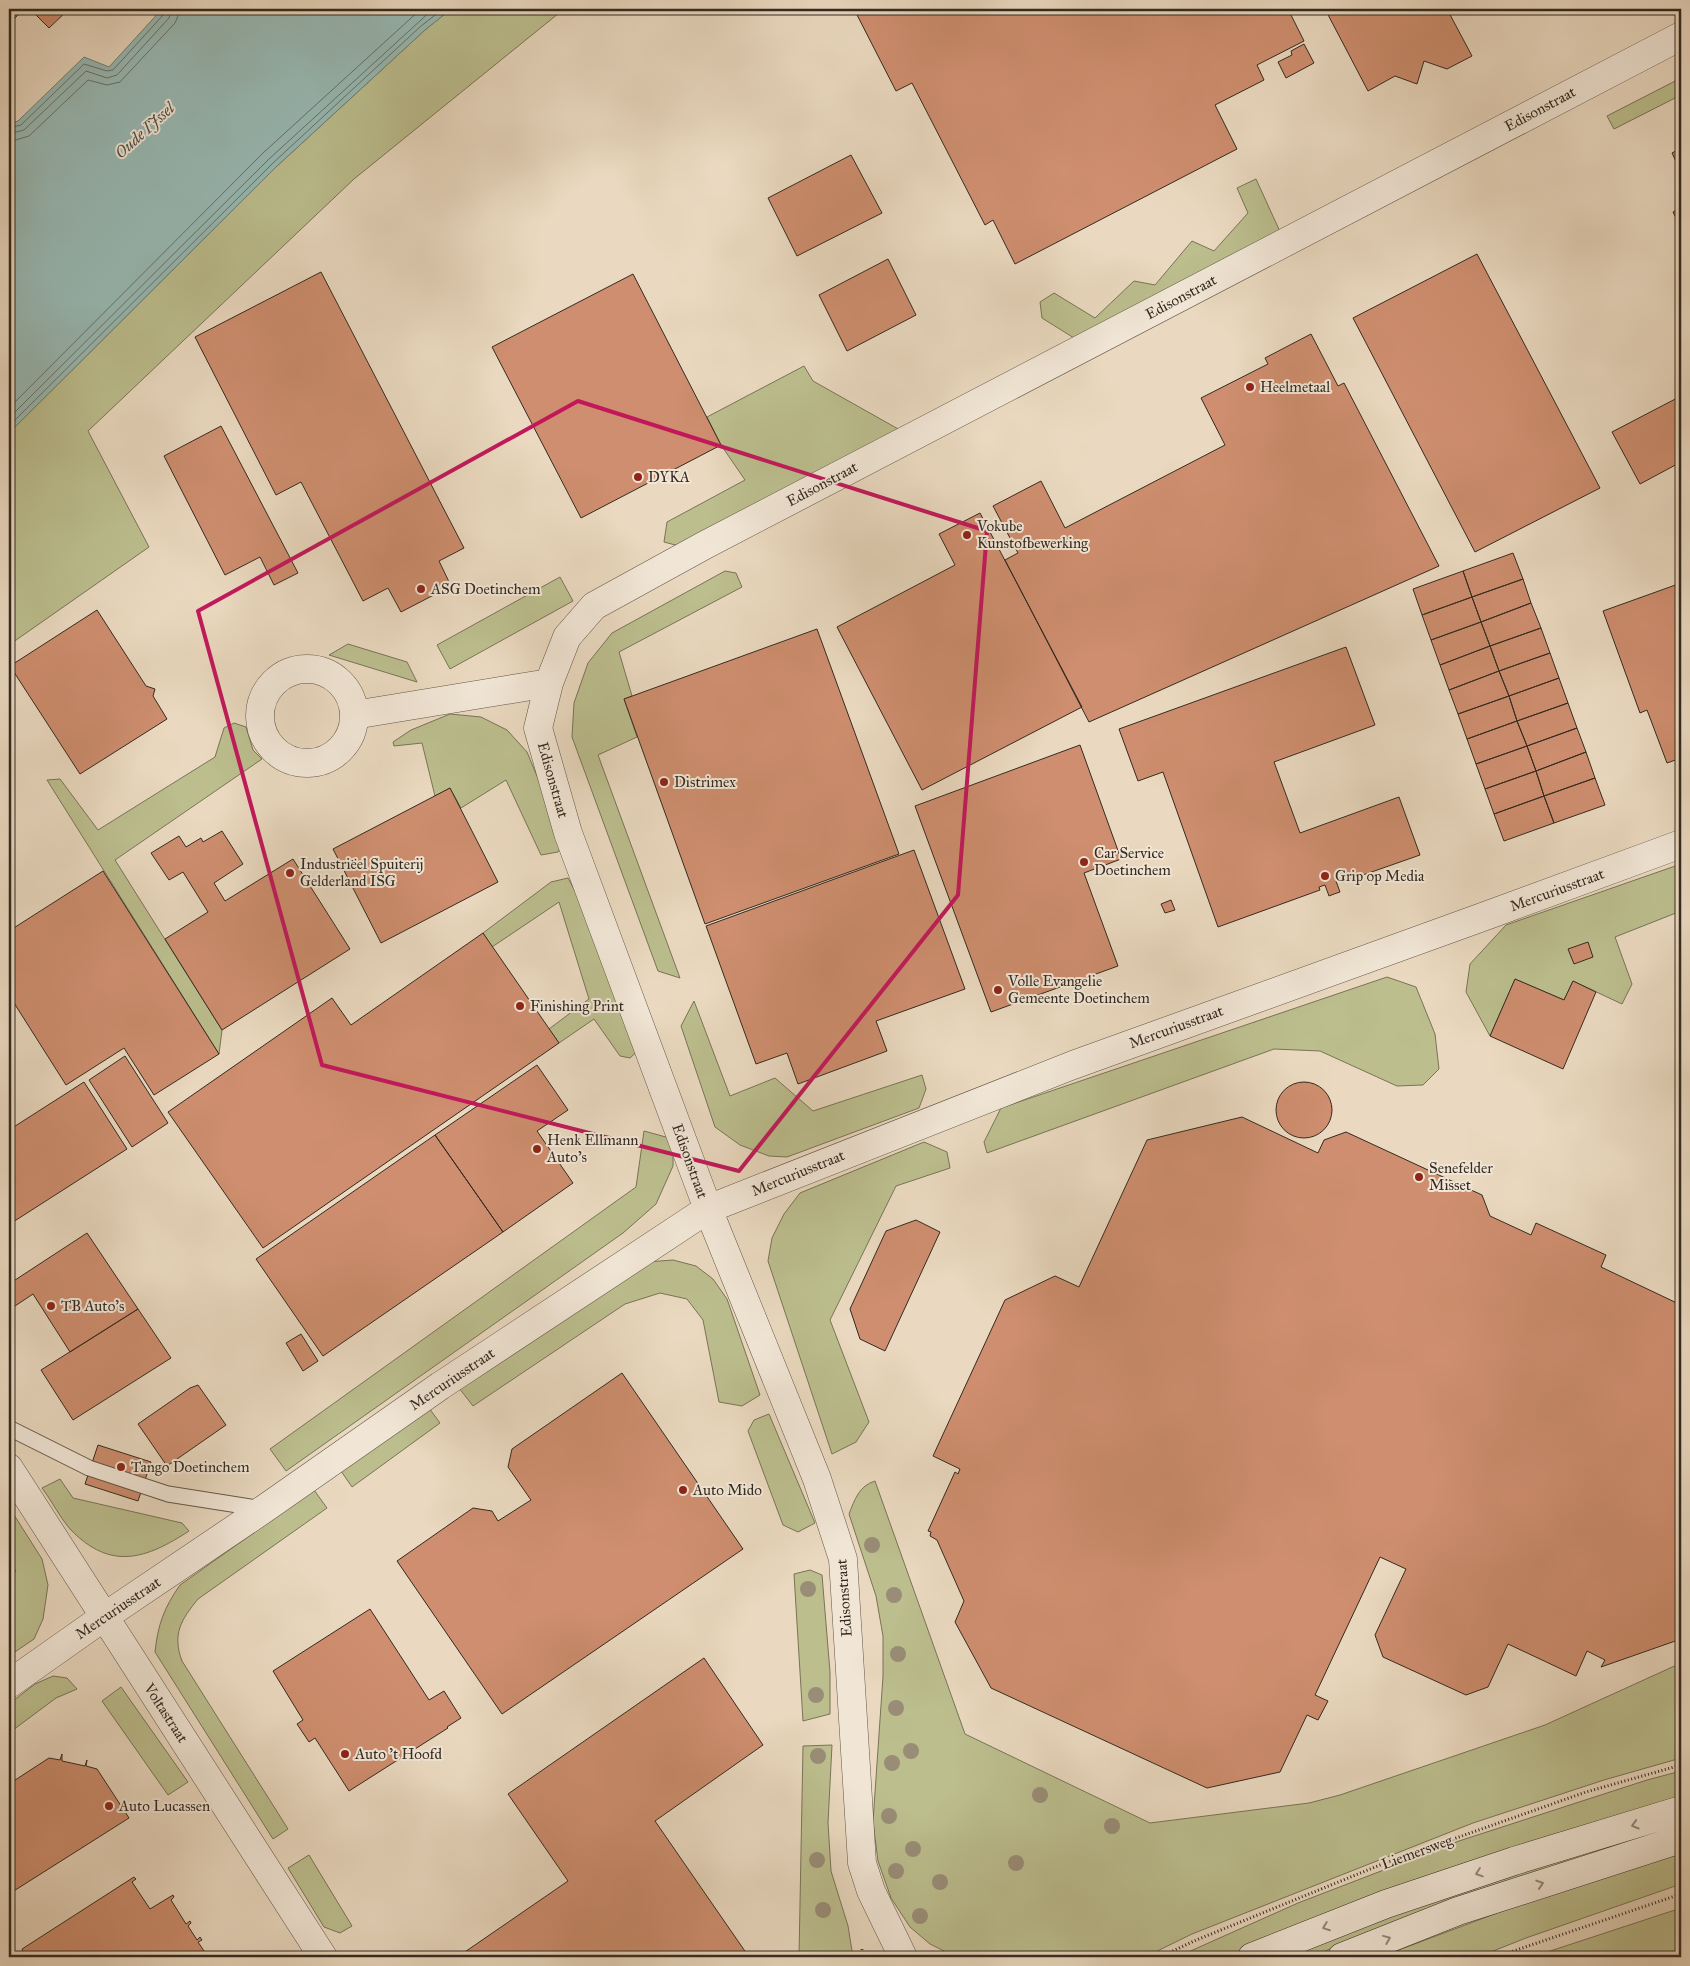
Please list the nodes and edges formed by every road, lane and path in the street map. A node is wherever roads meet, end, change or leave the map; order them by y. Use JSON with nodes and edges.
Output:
{"nodes":[{"id":1,"x":1681,"y":36,"type":"edge"},
{"id":2,"x":549,"y":683,"type":"junction"},
{"id":3,"x":354,"y":715,"type":"dead end"},
{"id":4,"x":1681,"y":844,"type":"edge"},
{"id":5,"x":708,"y":1209,"type":"junction"},
{"id":6,"x":9,"y":1428,"type":"edge"},
{"id":7,"x":9,"y":1468,"type":"edge"},
{"id":8,"x":264,"y":1509,"type":"junction"},
{"id":9,"x":104,"y":1617,"type":"junction"},
{"id":10,"x":9,"y":1684,"type":"edge"},
{"id":11,"x":1681,"y":1765,"type":"edge"},
{"id":12,"x":1681,"y":1810,"type":"edge"},
{"id":13,"x":1681,"y":1839,"type":"edge"},
{"id":14,"x":1681,"y":1894,"type":"edge"},
{"id":15,"x":323,"y":1957,"type":"edge"},
{"id":16,"x":903,"y":1957,"type":"edge"},
{"id":17,"x":1160,"y":1957,"type":"edge"},
{"id":18,"x":1252,"y":1957,"type":"edge"},
{"id":19,"x":1342,"y":1957,"type":"edge"},
{"id":20,"x":1496,"y":1957,"type":"edge"}],
"edges":[{"from":1,"to":2,"type":"street","name":"Edisonstraat"},
{"from":2,"to":3,"type":"street"},
{"from":2,"to":5,"type":"street","name":"Edisonstraat"},
{"from":4,"to":5,"type":"street","name":"Mercuriusstraat"},
{"from":5,"to":8,"type":"street","name":"Mercuriusstraat"},
{"from":5,"to":16,"type":"street","name":"Edisonstraat"},
{"from":6,"to":8,"type":"lane"},
{"from":7,"to":9,"type":"street","name":"Voltastraat"},
{"from":8,"to":9,"type":"street","name":"Mercuriusstraat"},
{"from":9,"to":10,"type":"street","name":"Mercuriusstraat"},
{"from":9,"to":15,"type":"street","name":"Voltastraat"},
{"from":11,"to":17,"type":"path","name":"Liemersweg"},
{"from":12,"to":18,"type":"street","one_way":true},
{"from":19,"to":13,"type":"street","one_way":true},
{"from":14,"to":20,"type":"path"}]}
